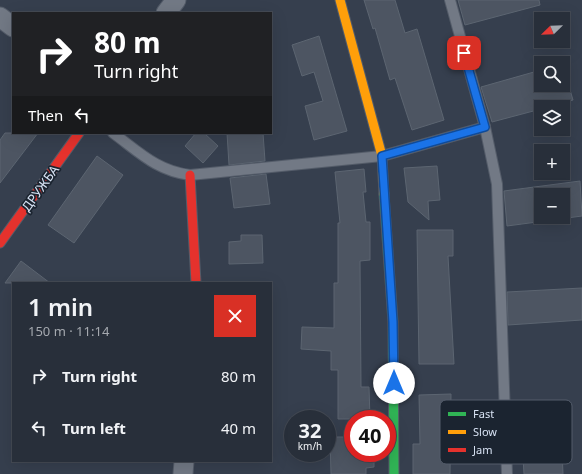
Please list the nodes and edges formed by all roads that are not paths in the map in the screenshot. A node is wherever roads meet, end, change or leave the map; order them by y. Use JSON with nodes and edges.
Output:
{"nodes":[{"id":1,"x":176,"y":0,"type":"edge"},
{"id":2,"x":340,"y":0,"type":"edge"},
{"id":3,"x":450,"y":0,"type":"edge"},
{"id":4,"x":167,"y":12,"type":"edge"},
{"id":5,"x":0,"y":17,"type":"edge"},
{"id":6,"x":12,"y":25,"type":"edge"},
{"id":7,"x":485,"y":127,"type":"junction"},
{"id":8,"x":79,"y":134,"type":"edge"},
{"id":9,"x":114,"y":134,"type":"edge"},
{"id":10,"x":382,"y":156,"type":"junction"},
{"id":11,"x":190,"y":175,"type":"junction"},
{"id":12,"x":3,"y":233,"type":"edge"},
{"id":13,"x":196,"y":282,"type":"edge"},
{"id":14,"x":504,"y":400,"type":"edge"},
{"id":15,"x":184,"y":462,"type":"edge"},
{"id":16,"x":506,"y":464,"type":"edge"},
{"id":17,"x":183,"y":474,"type":"edge"},
{"id":18,"x":394,"y":474,"type":"edge"},
{"id":19,"x":506,"y":474,"type":"edge"}],
"edges":[{"from":1,"to":4,"type":"street"},
{"from":2,"to":10,"type":"street"},
{"from":3,"to":7,"type":"lane"},
{"from":5,"to":6,"type":"street"},
{"from":7,"to":10,"type":"lane"},
{"from":7,"to":14,"type":"lane"},
{"from":8,"to":12,"type":"street","name":"ДРУЖБА"},
{"from":9,"to":11,"type":"lane"},
{"from":10,"to":11,"type":"lane"},
{"from":10,"to":18,"type":"street"},
{"from":11,"to":13,"type":"street"},
{"from":15,"to":17,"type":"street"},
{"from":16,"to":19,"type":"lane"}]}
